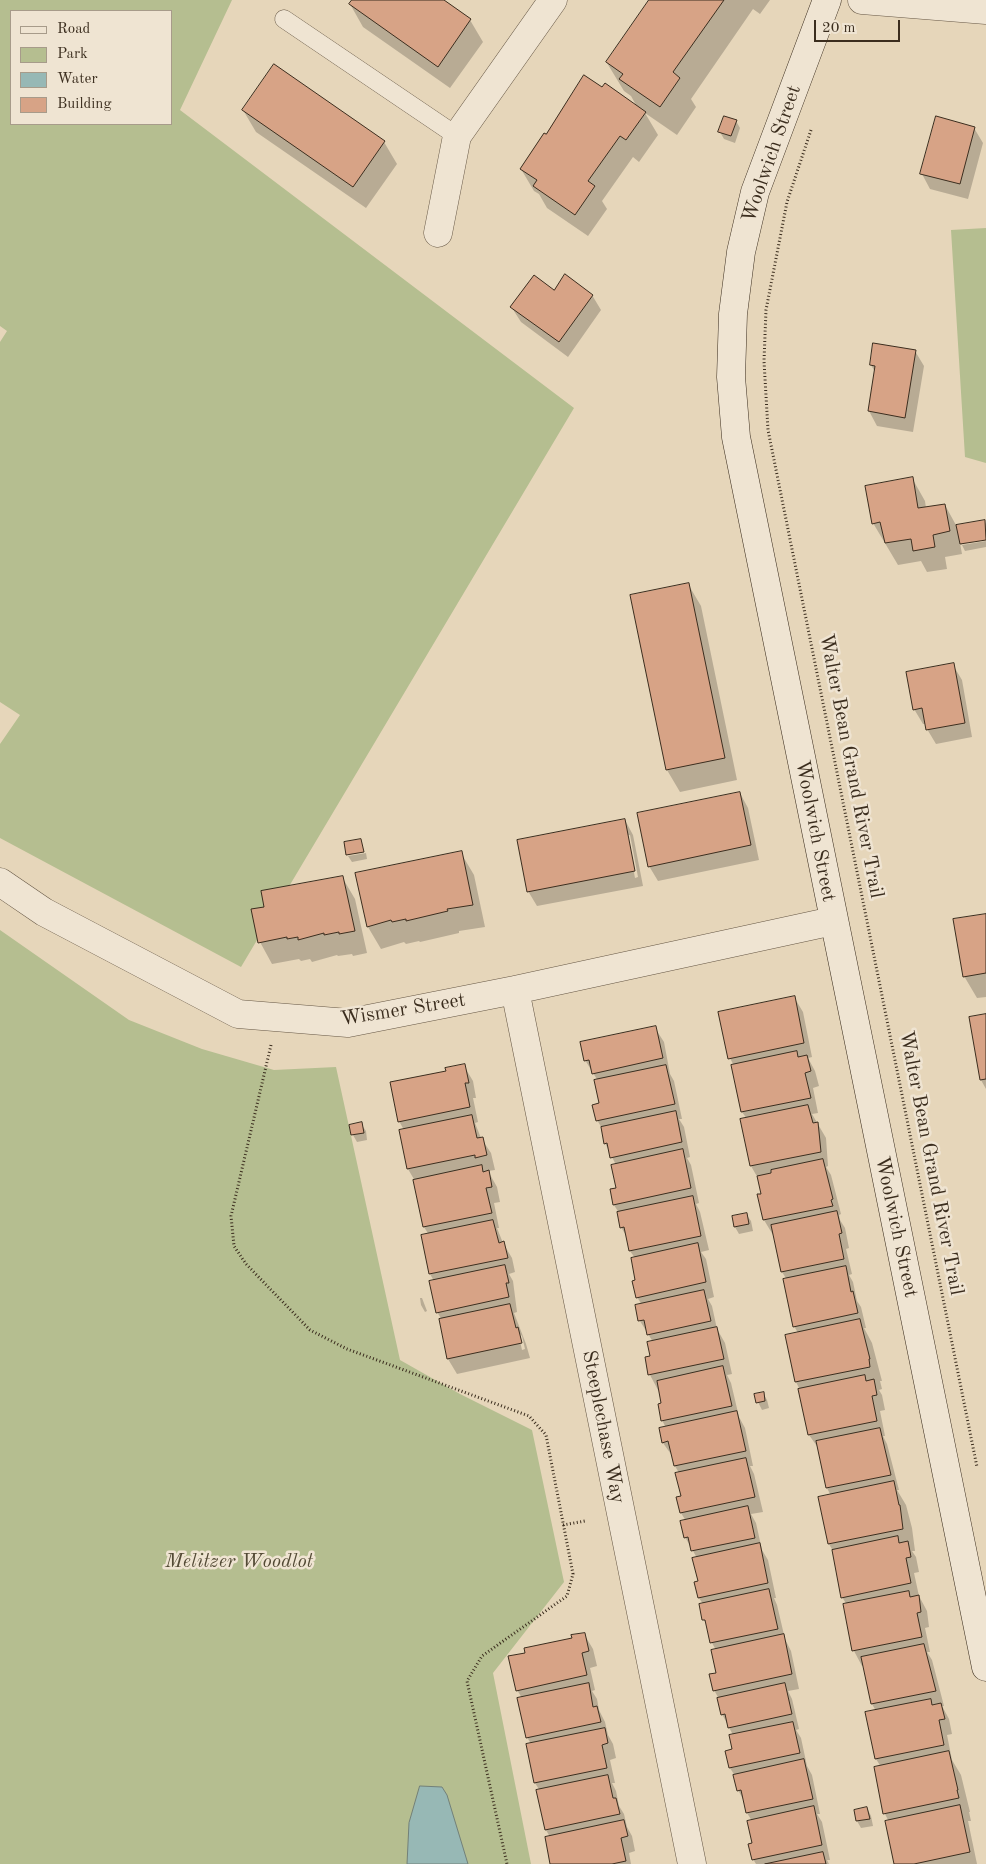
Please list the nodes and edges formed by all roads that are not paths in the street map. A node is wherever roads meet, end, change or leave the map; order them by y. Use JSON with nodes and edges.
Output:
{"nodes":[{"id":1,"x":553,"y":0,"type":"edge"},
{"id":2,"x":827,"y":0,"type":"edge"},
{"id":3,"x":862,"y":0,"type":"edge"},
{"id":4,"x":986,"y":10,"type":"edge"},
{"id":5,"x":284,"y":19,"type":"dead end"},
{"id":6,"x":457,"y":136,"type":"junction"},
{"id":7,"x":438,"y":233,"type":"dead end"},
{"id":8,"x":0,"y":882,"type":"edge"},
{"id":9,"x":833,"y":921,"type":"junction"},
{"id":10,"x":515,"y":990,"type":"junction"},
{"id":11,"x":984,"y":1651,"type":"edge"},
{"id":12,"x":692,"y":1864,"type":"edge"}],
"edges":[{"from":1,"to":6,"type":"street"},
{"from":2,"to":9,"type":"street","name":"Woolwich Street"},
{"from":3,"to":4,"type":"street"},
{"from":5,"to":6,"type":"lane"},
{"from":6,"to":7,"type":"street"},
{"from":8,"to":10,"type":"street","name":"Wismer Street"},
{"from":9,"to":10,"type":"street","name":"Wismer Street"},
{"from":9,"to":11,"type":"street","name":"Woolwich Street"},
{"from":10,"to":12,"type":"street","name":"Steeplechase Way"}]}
